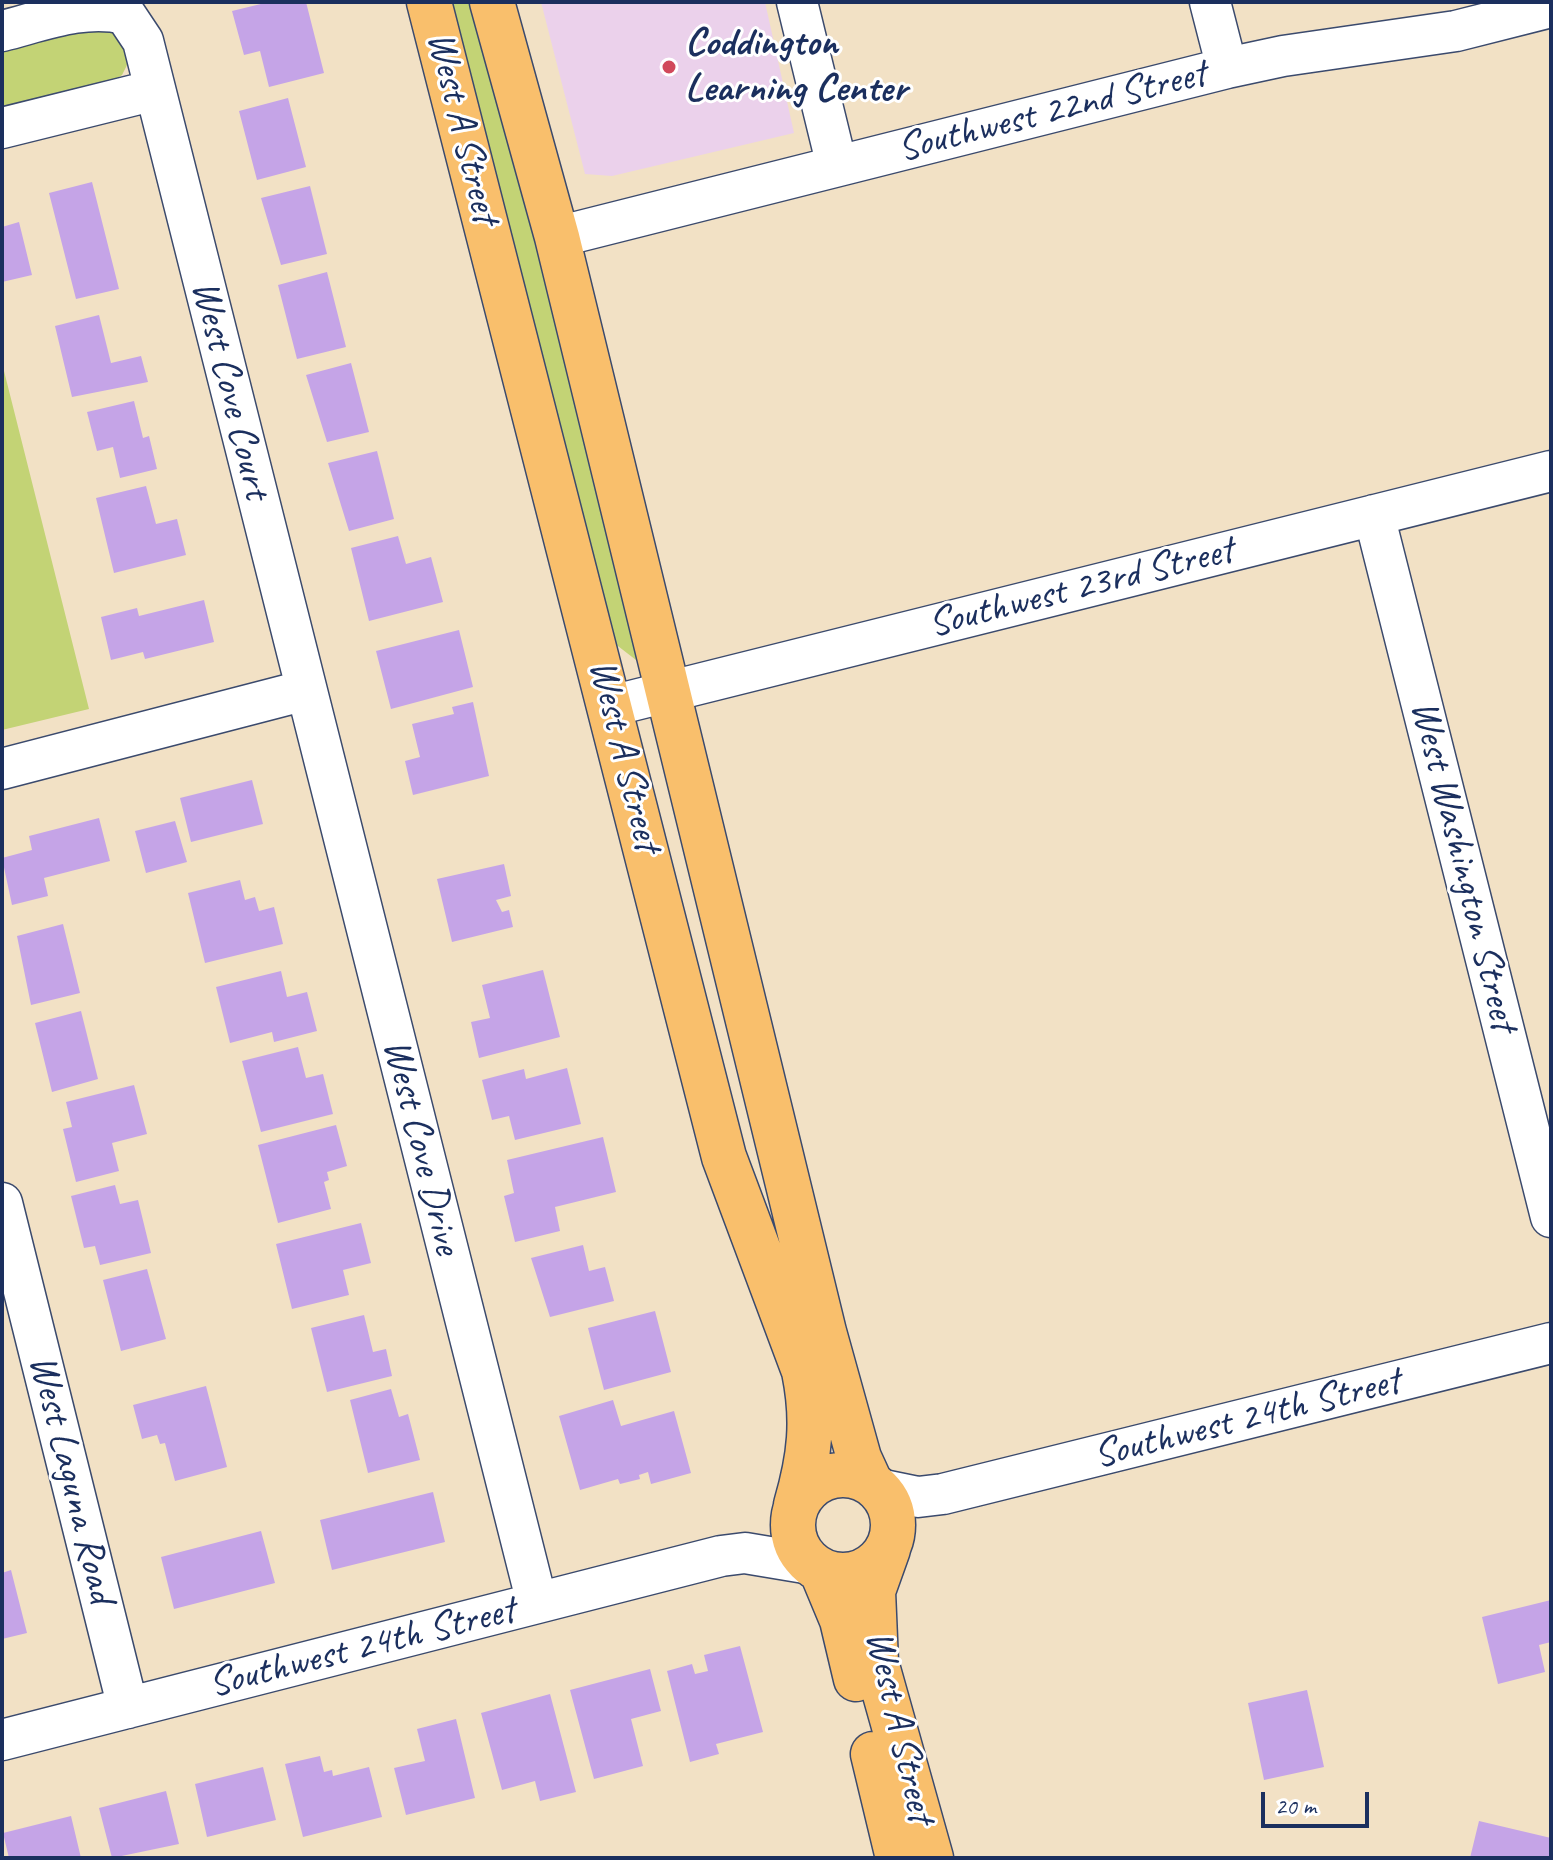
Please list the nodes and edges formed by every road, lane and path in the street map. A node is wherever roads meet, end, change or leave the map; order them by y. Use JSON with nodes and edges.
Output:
{"nodes":[{"id":1,"x":429,"y":2,"type":"edge"},
{"id":2,"x":492,"y":2,"type":"edge"},
{"id":3,"x":797,"y":2,"type":"edge"},
{"id":4,"x":1210,"y":2,"type":"edge"},
{"id":5,"x":1551,"y":7,"type":"edge"},
{"id":6,"x":2,"y":31,"type":"edge"},
{"id":7,"x":1227,"y":68,"type":"junction"},
{"id":8,"x":155,"y":90,"type":"junction"},
{"id":9,"x":2,"y":128,"type":"edge"},
{"id":10,"x":837,"y":166,"type":"junction"},
{"id":11,"x":557,"y":237,"type":"junction"},
{"id":12,"x":1551,"y":471,"type":"edge"},
{"id":13,"x":1374,"y":515,"type":"junction"},
{"id":14,"x":306,"y":690,"type":"junction"},
{"id":15,"x":669,"y":693,"type":"junction"},
{"id":16,"x":611,"y":706,"type":"junction"},
{"id":17,"x":2,"y":769,"type":"edge"},
{"id":18,"x":2,"y":1203,"type":"edge"},
{"id":19,"x":1551,"y":1217,"type":"edge"},
{"id":20,"x":1551,"y":1343,"type":"edge"},
{"id":21,"x":795,"y":1508,"type":"junction"},
{"id":22,"x":883,"y":1512,"type":"junction"},
{"id":23,"x":721,"y":1556,"type":"junction"},
{"id":24,"x":816,"y":1568,"type":"junction"},
{"id":25,"x":537,"y":1603,"type":"junction"},
{"id":26,"x":128,"y":1708,"type":"junction"},
{"id":27,"x":2,"y":1740,"type":"edge"},
{"id":28,"x":898,"y":1858,"type":"edge"},
{"id":29,"x":931,"y":1858,"type":"edge"}],
"edges":[{"from":1,"to":16,"type":"main road","name":"West A Street"},
{"from":2,"to":11,"type":"main road","name":"West A Street"},
{"from":3,"to":10,"type":"street"},
{"from":4,"to":7,"type":"street"},
{"from":5,"to":7,"type":"street","name":"Southwest 22nd Street"},
{"from":6,"to":8,"type":"street","name":"West Cove Court"},
{"from":7,"to":10,"type":"street","name":"Southwest 22nd Street"},
{"from":8,"to":9,"type":"street"},
{"from":8,"to":14,"type":"street","name":"West Cove Court"},
{"from":10,"to":11,"type":"street","name":"Southwest 22nd Street"},
{"from":11,"to":15,"type":"main road","name":"West A Street"},
{"from":12,"to":13,"type":"street","name":"Southwest 23rd Street"},
{"from":13,"to":15,"type":"street","name":"Southwest 23rd Street"},
{"from":13,"to":19,"type":"street","name":"West Washington Street"},
{"from":14,"to":17,"type":"street"},
{"from":14,"to":25,"type":"street","name":"West Cove Drive"},
{"from":15,"to":16,"type":"street","name":"Southwest 23rd Street"},
{"from":15,"to":22,"type":"main road","name":"West A Street"},
{"from":16,"to":21,"type":"main road","name":"West A Street"},
{"from":18,"to":26,"type":"street","name":"West Laguna Road"},
{"from":20,"to":22,"type":"street","name":"Southwest 24th Street"},
{"from":21,"to":22,"type":"main road"},
{"from":21,"to":23,"type":"street","name":"Southwest 24th Street"},
{"from":21,"to":24,"type":"main road"},
{"from":22,"to":24,"type":"main road"},
{"from":22,"to":29,"type":"main road","name":"West A Street"},
{"from":23,"to":24,"type":"street","name":"Southwest 24th Street"},
{"from":23,"to":25,"type":"street","name":"Southwest 24th Street"},
{"from":24,"to":28,"type":"main road","name":"West A Street"},
{"from":25,"to":26,"type":"street","name":"Southwest 24th Street"},
{"from":26,"to":27,"type":"street","name":"Southwest 24th Street"}]}
